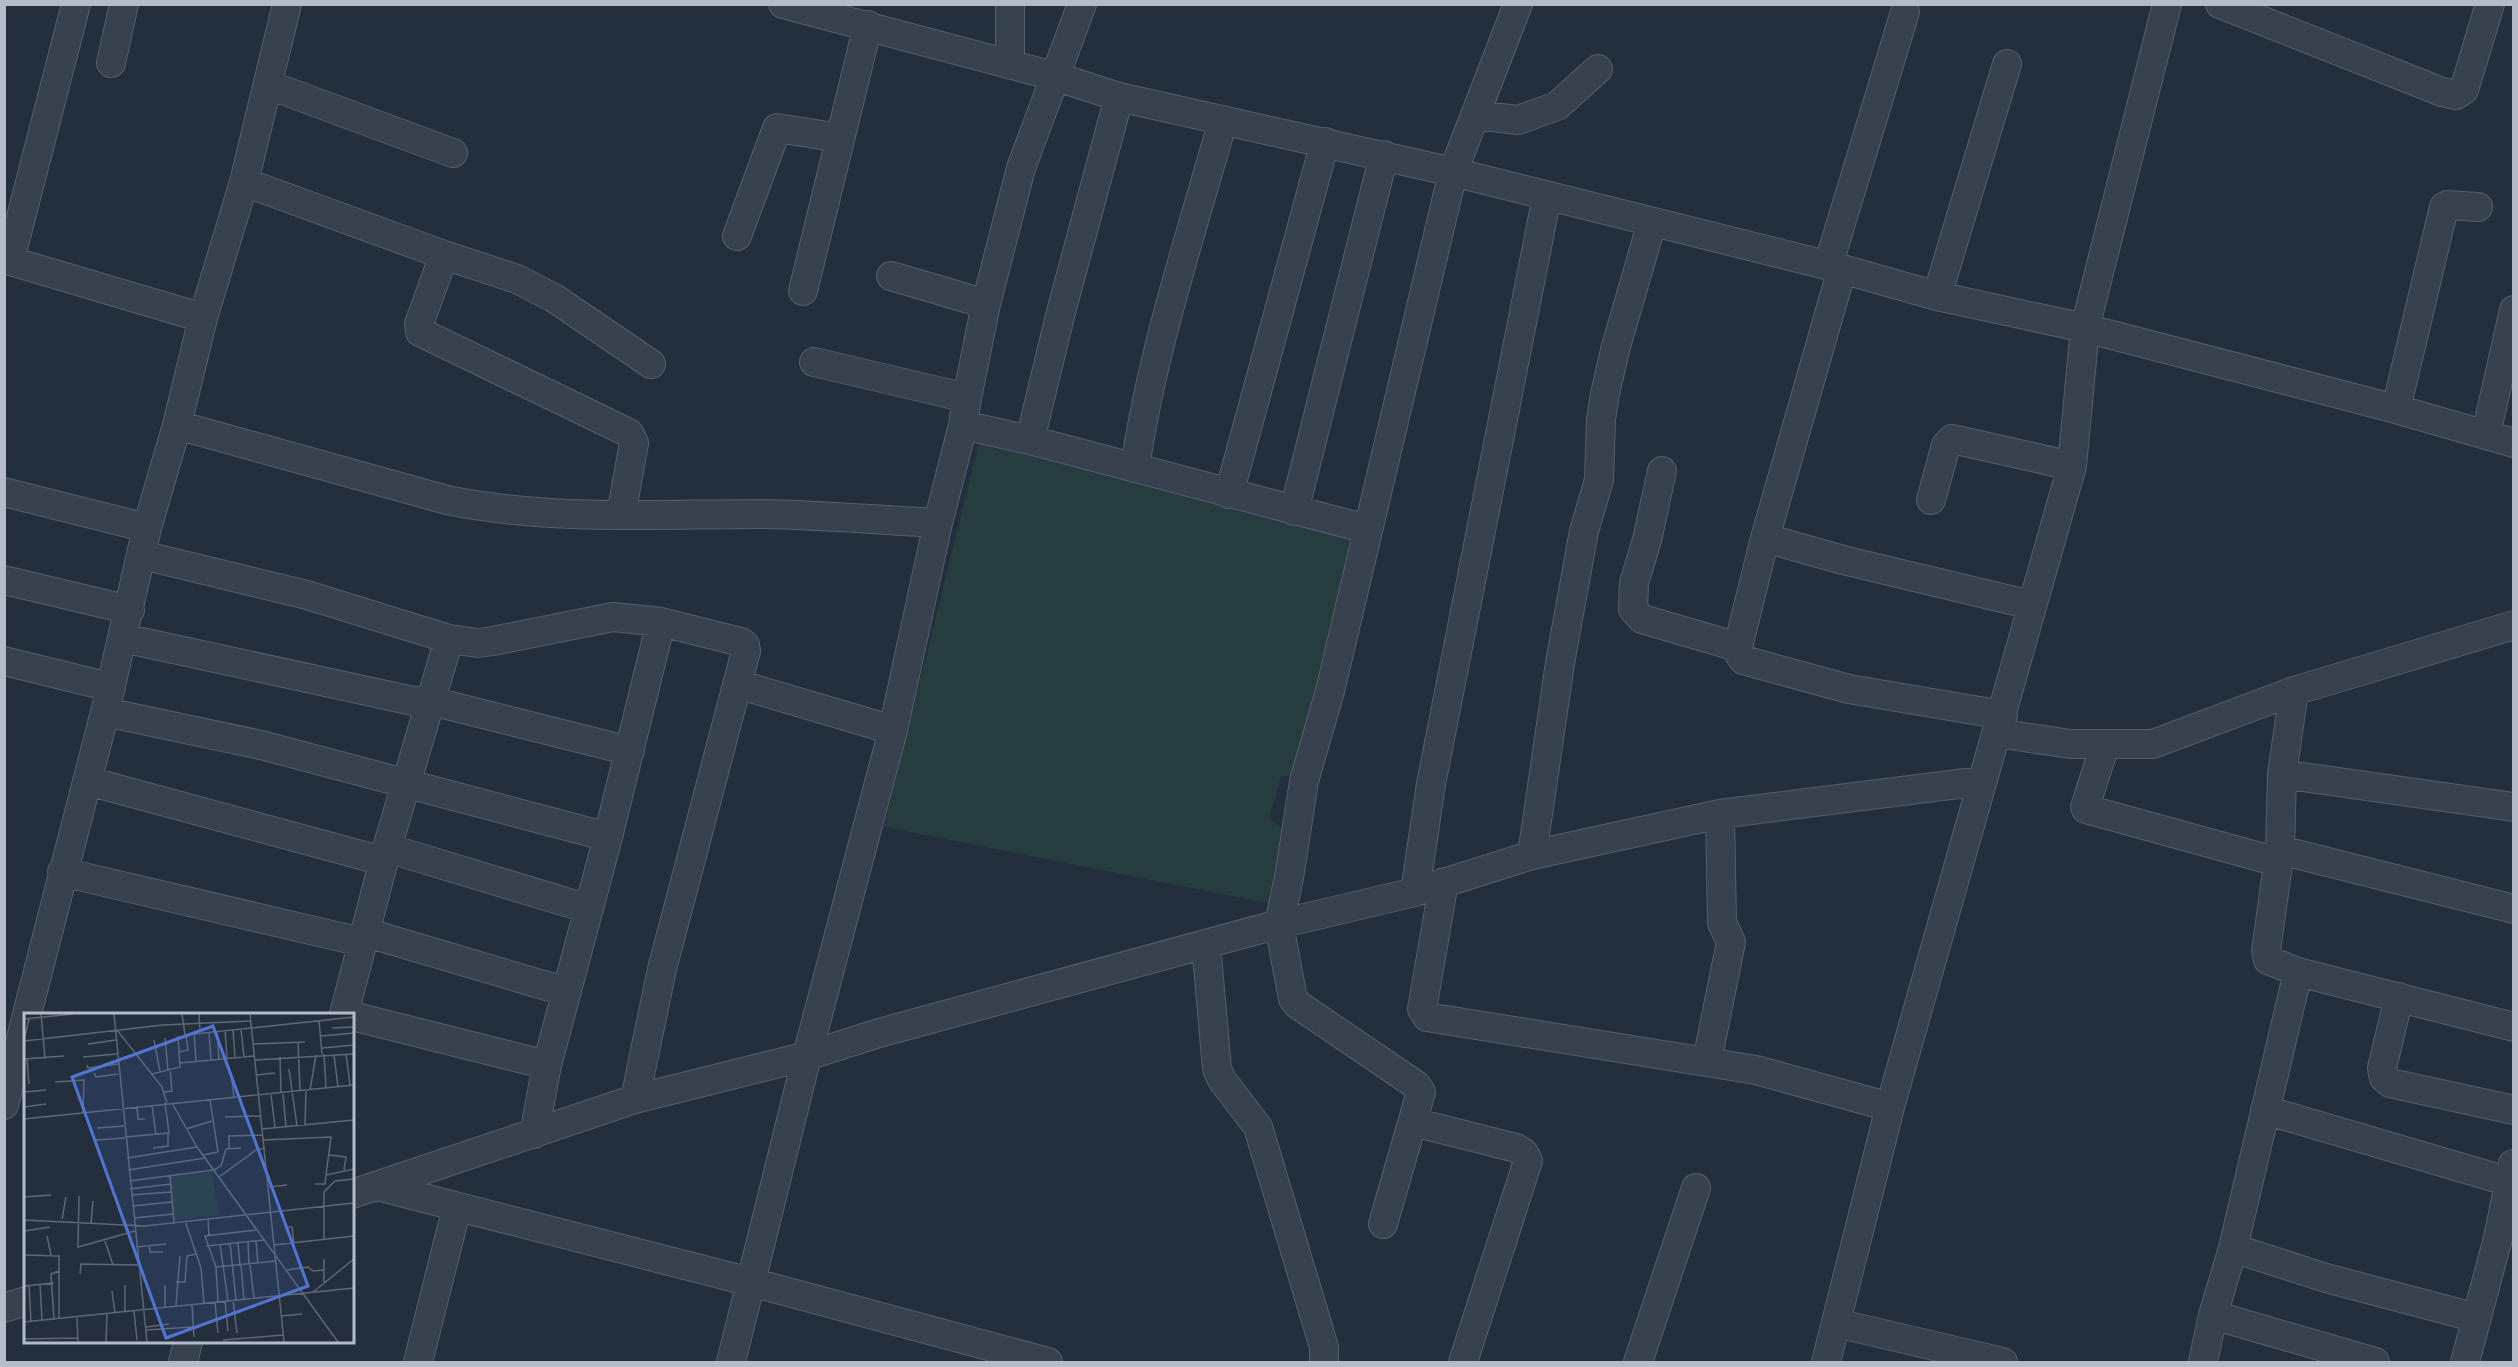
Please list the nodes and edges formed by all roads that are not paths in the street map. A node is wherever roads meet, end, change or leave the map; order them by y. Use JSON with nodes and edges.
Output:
{"nodes":[{"id":1,"x":76,"y":4,"type":"edge"},
{"id":2,"x":124,"y":4,"type":"edge"},
{"id":3,"x":287,"y":4,"type":"edge"},
{"id":4,"x":783,"y":4,"type":"edge"},
{"id":5,"x":1010,"y":4,"type":"edge"},
{"id":6,"x":1082,"y":4,"type":"edge"},
{"id":7,"x":1518,"y":4,"type":"edge"},
{"id":8,"x":2167,"y":4,"type":"edge"},
{"id":9,"x":2220,"y":4,"type":"edge"},
{"id":10,"x":2490,"y":4,"type":"edge"},
{"id":11,"x":1905,"y":12,"type":"dead end"},
{"id":12,"x":868,"y":25,"type":"junction"},
{"id":13,"x":111,"y":63,"type":"dead end"},
{"id":14,"x":2007,"y":64,"type":"dead end"},
{"id":15,"x":1010,"y":65,"type":"junction"},
{"id":16,"x":1598,"y":69,"type":"dead end"},
{"id":17,"x":1054,"y":75,"type":"junction"},
{"id":18,"x":269,"y":85,"type":"junction"},
{"id":19,"x":1119,"y":98,"type":"junction"},
{"id":20,"x":1475,"y":115,"type":"junction"},
{"id":21,"x":1223,"y":120,"type":"junction"},
{"id":22,"x":840,"y":138,"type":"junction"},
{"id":23,"x":1325,"y":142,"type":"junction"},
{"id":24,"x":453,"y":153,"type":"dead end"},
{"id":25,"x":1383,"y":155,"type":"junction"},
{"id":26,"x":1453,"y":172,"type":"junction"},
{"id":27,"x":244,"y":182,"type":"junction"},
{"id":28,"x":1547,"y":196,"type":"junction"},
{"id":29,"x":2478,"y":207,"type":"dead end"},
{"id":30,"x":1652,"y":222,"type":"junction"},
{"id":31,"x":737,"y":236,"type":"dead end"},
{"id":32,"x":444,"y":255,"type":"junction"},
{"id":33,"x":7,"y":260,"type":"edge"},
{"id":34,"x":1835,"y":268,"type":"junction"},
{"id":35,"x":891,"y":276,"type":"dead end"},
{"id":36,"x":803,"y":291,"type":"dead end"},
{"id":37,"x":1937,"y":296,"type":"junction"},
{"id":38,"x":986,"y":304,"type":"junction"},
{"id":39,"x":2514,"y":310,"type":"edge"},
{"id":40,"x":203,"y":318,"type":"junction"},
{"id":41,"x":2085,"y":328,"type":"junction"},
{"id":42,"x":814,"y":362,"type":"dead end"},
{"id":43,"x":651,"y":364,"type":"dead end"},
{"id":44,"x":2396,"y":409,"type":"junction"},
{"id":45,"x":965,"y":412,"type":"junction"},
{"id":46,"x":177,"y":425,"type":"junction"},
{"id":47,"x":2486,"y":434,"type":"junction"},
{"id":48,"x":1030,"y":440,"type":"junction"},
{"id":49,"x":2514,"y":443,"type":"edge"},
{"id":50,"x":2072,"y":466,"type":"junction"},
{"id":51,"x":1135,"y":468,"type":"junction"},
{"id":52,"x":1662,"y":471,"type":"dead end"},
{"id":53,"x":4,"y":492,"type":"edge"},
{"id":54,"x":1229,"y":494,"type":"junction"},
{"id":55,"x":1931,"y":500,"type":"dead end"},
{"id":56,"x":1294,"y":511,"type":"junction"},
{"id":57,"x":621,"y":515,"type":"junction"},
{"id":58,"x":938,"y":523,"type":"junction"},
{"id":59,"x":1367,"y":529,"type":"junction"},
{"id":60,"x":1765,"y":538,"type":"junction"},
{"id":61,"x":145,"y":542,"type":"junction"},
{"id":62,"x":4,"y":580,"type":"edge"},
{"id":63,"x":2031,"y":604,"type":"junction"},
{"id":64,"x":130,"y":610,"type":"junction"},
{"id":65,"x":661,"y":622,"type":"junction"},
{"id":66,"x":2514,"y":625,"type":"edge"},
{"id":67,"x":123,"y":638,"type":"junction"},
{"id":68,"x":449,"y":639,"type":"junction"},
{"id":69,"x":1738,"y":647,"type":"junction"},
{"id":70,"x":4,"y":661,"type":"edge"},
{"id":71,"x":737,"y":684,"type":"junction"},
{"id":72,"x":2294,"y":691,"type":"junction"},
{"id":73,"x":108,"y":700,"type":"junction"},
{"id":74,"x":431,"y":701,"type":"junction"},
{"id":75,"x":2000,"y":724,"type":"junction"},
{"id":76,"x":893,"y":730,"type":"junction"},
{"id":77,"x":2105,"y":745,"type":"junction"},
{"id":78,"x":630,"y":751,"type":"junction"},
{"id":79,"x":2282,"y":774,"type":"junction"},
{"id":80,"x":88,"y":781,"type":"junction"},
{"id":81,"x":1983,"y":781,"type":"junction"},
{"id":82,"x":405,"y":783,"type":"junction"},
{"id":83,"x":2514,"y":807,"type":"edge"},
{"id":84,"x":1720,"y":814,"type":"junction"},
{"id":85,"x":608,"y":837,"type":"junction"},
{"id":86,"x":385,"y":854,"type":"junction"},
{"id":87,"x":1532,"y":855,"type":"junction"},
{"id":88,"x":2279,"y":856,"type":"junction"},
{"id":89,"x":62,"y":872,"type":"junction"},
{"id":90,"x":1444,"y":882,"type":"junction"},
{"id":91,"x":1415,"y":892,"type":"junction"},
{"id":92,"x":589,"y":909,"type":"junction"},
{"id":93,"x":2514,"y":909,"type":"edge"},
{"id":94,"x":1279,"y":924,"type":"junction"},
{"id":95,"x":363,"y":937,"type":"junction"},
{"id":96,"x":1206,"y":944,"type":"junction"},
{"id":97,"x":2298,"y":972,"type":"junction"},
{"id":98,"x":567,"y":992,"type":"junction"},
{"id":99,"x":2399,"y":997,"type":"junction"},
{"id":100,"x":27,"y":1013,"type":"edge"},
{"id":101,"x":345,"y":1013,"type":"edge"},
{"id":102,"x":354,"y":1017,"type":"edge"},
{"id":103,"x":24,"y":1027,"type":"edge"},
{"id":104,"x":2514,"y":1027,"type":"edge"},
{"id":105,"x":807,"y":1056,"type":"junction"},
{"id":106,"x":1707,"y":1061,"type":"junction"},
{"id":107,"x":547,"y":1065,"type":"junction"},
{"id":108,"x":11,"y":1089,"type":"edge"},
{"id":109,"x":635,"y":1099,"type":"junction"},
{"id":110,"x":1890,"y":1107,"type":"junction"},
{"id":111,"x":2265,"y":1110,"type":"junction"},
{"id":112,"x":2514,"y":1110,"type":"edge"},
{"id":113,"x":1413,"y":1122,"type":"junction"},
{"id":114,"x":534,"y":1134,"type":"junction"},
{"id":115,"x":2512,"y":1172,"type":"edge"},
{"id":116,"x":361,"y":1187,"type":"edge"},
{"id":117,"x":1696,"y":1188,"type":"dead end"},
{"id":118,"x":457,"y":1207,"type":"junction"},
{"id":119,"x":1383,"y":1224,"type":"dead end"},
{"id":120,"x":2506,"y":1240,"type":"edge"},
{"id":121,"x":2233,"y":1248,"type":"junction"},
{"id":122,"x":751,"y":1282,"type":"junction"},
{"id":123,"x":24,"y":1302,"type":"edge"},
{"id":124,"x":4,"y":1308,"type":"edge"},
{"id":125,"x":2213,"y":1315,"type":"junction"},
{"id":126,"x":2477,"y":1318,"type":"junction"},
{"id":127,"x":1836,"y":1323,"type":"junction"},
{"id":128,"x":188,"y":1343,"type":"edge"},
{"id":129,"x":961,"y":1352,"type":"edge"},
{"id":130,"x":183,"y":1362,"type":"edge"},
{"id":131,"x":418,"y":1362,"type":"edge"},
{"id":132,"x":731,"y":1362,"type":"edge"},
{"id":133,"x":1048,"y":1362,"type":"edge"},
{"id":134,"x":1324,"y":1362,"type":"edge"},
{"id":135,"x":1463,"y":1362,"type":"edge"},
{"id":136,"x":1638,"y":1362,"type":"edge"},
{"id":137,"x":1826,"y":1362,"type":"edge"},
{"id":138,"x":2003,"y":1362,"type":"edge"},
{"id":139,"x":2203,"y":1362,"type":"edge"},
{"id":140,"x":2375,"y":1362,"type":"edge"},
{"id":141,"x":2465,"y":1362,"type":"edge"}],
"edges":[{"from":1,"to":33,"type":"street"},
{"from":2,"to":13,"type":"street"},
{"from":3,"to":18,"type":"street"},
{"from":4,"to":12,"type":"street"},
{"from":5,"to":15,"type":"street"},
{"from":6,"to":17,"type":"street"},
{"from":7,"to":20,"type":"street"},
{"from":8,"to":41,"type":"street"},
{"from":9,"to":10,"type":"street"},
{"from":11,"to":34,"type":"street"},
{"from":12,"to":15,"type":"street"},
{"from":12,"to":22,"type":"street"},
{"from":14,"to":37,"type":"street"},
{"from":15,"to":17,"type":"street"},
{"from":16,"to":20,"type":"street"},
{"from":17,"to":19,"type":"street"},
{"from":17,"to":38,"type":"street"},
{"from":18,"to":24,"type":"street"},
{"from":18,"to":27,"type":"street"},
{"from":19,"to":21,"type":"street"},
{"from":19,"to":48,"type":"street"},
{"from":20,"to":26,"type":"street"},
{"from":21,"to":23,"type":"street"},
{"from":21,"to":51,"type":"street"},
{"from":22,"to":31,"type":"street"},
{"from":22,"to":36,"type":"street"},
{"from":23,"to":25,"type":"street"},
{"from":23,"to":54,"type":"street"},
{"from":25,"to":26,"type":"street"},
{"from":25,"to":56,"type":"street"},
{"from":26,"to":28,"type":"street"},
{"from":26,"to":59,"type":"street"},
{"from":27,"to":32,"type":"street"},
{"from":27,"to":40,"type":"street"},
{"from":28,"to":30,"type":"street"},
{"from":28,"to":91,"type":"street"},
{"from":29,"to":44,"type":"street"},
{"from":30,"to":34,"type":"street"},
{"from":30,"to":87,"type":"street"},
{"from":32,"to":43,"type":"street"},
{"from":32,"to":57,"type":"street"},
{"from":33,"to":40,"type":"street"},
{"from":34,"to":37,"type":"street"},
{"from":34,"to":60,"type":"street"},
{"from":35,"to":38,"type":"street"},
{"from":37,"to":41,"type":"street"},
{"from":38,"to":45,"type":"street"},
{"from":39,"to":47,"type":"street"},
{"from":40,"to":46,"type":"street"},
{"from":41,"to":44,"type":"street"},
{"from":41,"to":50,"type":"street"},
{"from":42,"to":45,"type":"street"},
{"from":44,"to":47,"type":"street"},
{"from":45,"to":48,"type":"street"},
{"from":45,"to":58,"type":"street"},
{"from":46,"to":57,"type":"street"},
{"from":46,"to":61,"type":"street"},
{"from":47,"to":49,"type":"street"},
{"from":48,"to":51,"type":"street"},
{"from":50,"to":55,"type":"street"},
{"from":50,"to":63,"type":"street"},
{"from":51,"to":54,"type":"street"},
{"from":52,"to":69,"type":"street"},
{"from":53,"to":61,"type":"street"},
{"from":54,"to":56,"type":"street"},
{"from":56,"to":59,"type":"street"},
{"from":57,"to":58,"type":"street"},
{"from":58,"to":76,"type":"street"},
{"from":59,"to":94,"type":"street"},
{"from":60,"to":63,"type":"street"},
{"from":60,"to":69,"type":"street"},
{"from":61,"to":64,"type":"street"},
{"from":61,"to":68,"type":"street"},
{"from":62,"to":64,"type":"street"},
{"from":63,"to":75,"type":"street"},
{"from":64,"to":67,"type":"street"},
{"from":65,"to":68,"type":"street"},
{"from":65,"to":71,"type":"street"},
{"from":65,"to":78,"type":"street"},
{"from":66,"to":72,"type":"street"},
{"from":67,"to":73,"type":"street"},
{"from":67,"to":74,"type":"street"},
{"from":68,"to":74,"type":"street"},
{"from":69,"to":75,"type":"street"},
{"from":70,"to":73,"type":"street"},
{"from":71,"to":76,"type":"street"},
{"from":71,"to":109,"type":"street"},
{"from":72,"to":77,"type":"street"},
{"from":72,"to":79,"type":"street"},
{"from":73,"to":80,"type":"street"},
{"from":73,"to":82,"type":"street"},
{"from":74,"to":78,"type":"street"},
{"from":74,"to":82,"type":"street"},
{"from":75,"to":77,"type":"street"},
{"from":75,"to":81,"type":"street"},
{"from":76,"to":105,"type":"street"},
{"from":77,"to":88,"type":"street"},
{"from":78,"to":85,"type":"street"},
{"from":79,"to":83,"type":"street"},
{"from":79,"to":88,"type":"street"},
{"from":80,"to":86,"type":"street"},
{"from":80,"to":89,"type":"street"},
{"from":81,"to":84,"type":"street"},
{"from":81,"to":110,"type":"street"},
{"from":82,"to":85,"type":"street"},
{"from":82,"to":86,"type":"street"},
{"from":84,"to":87,"type":"street"},
{"from":84,"to":106,"type":"street"},
{"from":85,"to":92,"type":"street"},
{"from":86,"to":92,"type":"street"},
{"from":86,"to":95,"type":"street"},
{"from":87,"to":90,"type":"street"},
{"from":88,"to":93,"type":"street"},
{"from":88,"to":97,"type":"street"},
{"from":89,"to":95,"type":"street"},
{"from":89,"to":100,"type":"street"},
{"from":90,"to":91,"type":"street"},
{"from":90,"to":106,"type":"street"},
{"from":91,"to":94,"type":"street"},
{"from":92,"to":98,"type":"street"},
{"from":94,"to":96,"type":"street"},
{"from":94,"to":113,"type":"street"},
{"from":95,"to":98,"type":"street"},
{"from":95,"to":101,"type":"street"},
{"from":96,"to":105,"type":"street"},
{"from":96,"to":134,"type":"street"},
{"from":97,"to":99,"type":"street"},
{"from":97,"to":111,"type":"street"},
{"from":98,"to":107,"type":"street"},
{"from":99,"to":104,"type":"street"},
{"from":99,"to":112,"type":"street"},
{"from":102,"to":107,"type":"street"},
{"from":103,"to":108,"type":"street"},
{"from":105,"to":109,"type":"street"},
{"from":105,"to":122,"type":"street"},
{"from":106,"to":110,"type":"street"},
{"from":107,"to":114,"type":"street"},
{"from":109,"to":114,"type":"street"},
{"from":110,"to":127,"type":"street"},
{"from":111,"to":115,"type":"street"},
{"from":111,"to":121,"type":"street"},
{"from":113,"to":119,"type":"street"},
{"from":113,"to":135,"type":"street"},
{"from":114,"to":116,"type":"street"},
{"from":115,"to":120,"type":"street"},
{"from":116,"to":118,"type":"street"},
{"from":117,"to":136,"type":"street"},
{"from":118,"to":122,"type":"street"},
{"from":118,"to":131,"type":"street"},
{"from":120,"to":126,"type":"street"},
{"from":121,"to":125,"type":"street"},
{"from":121,"to":126,"type":"street"},
{"from":122,"to":129,"type":"street"},
{"from":122,"to":132,"type":"street"},
{"from":123,"to":124,"type":"street"},
{"from":125,"to":139,"type":"street"},
{"from":125,"to":140,"type":"street"},
{"from":126,"to":141,"type":"street"},
{"from":127,"to":137,"type":"street"},
{"from":127,"to":138,"type":"street"},
{"from":128,"to":130,"type":"street"},
{"from":129,"to":133,"type":"street"}]}
